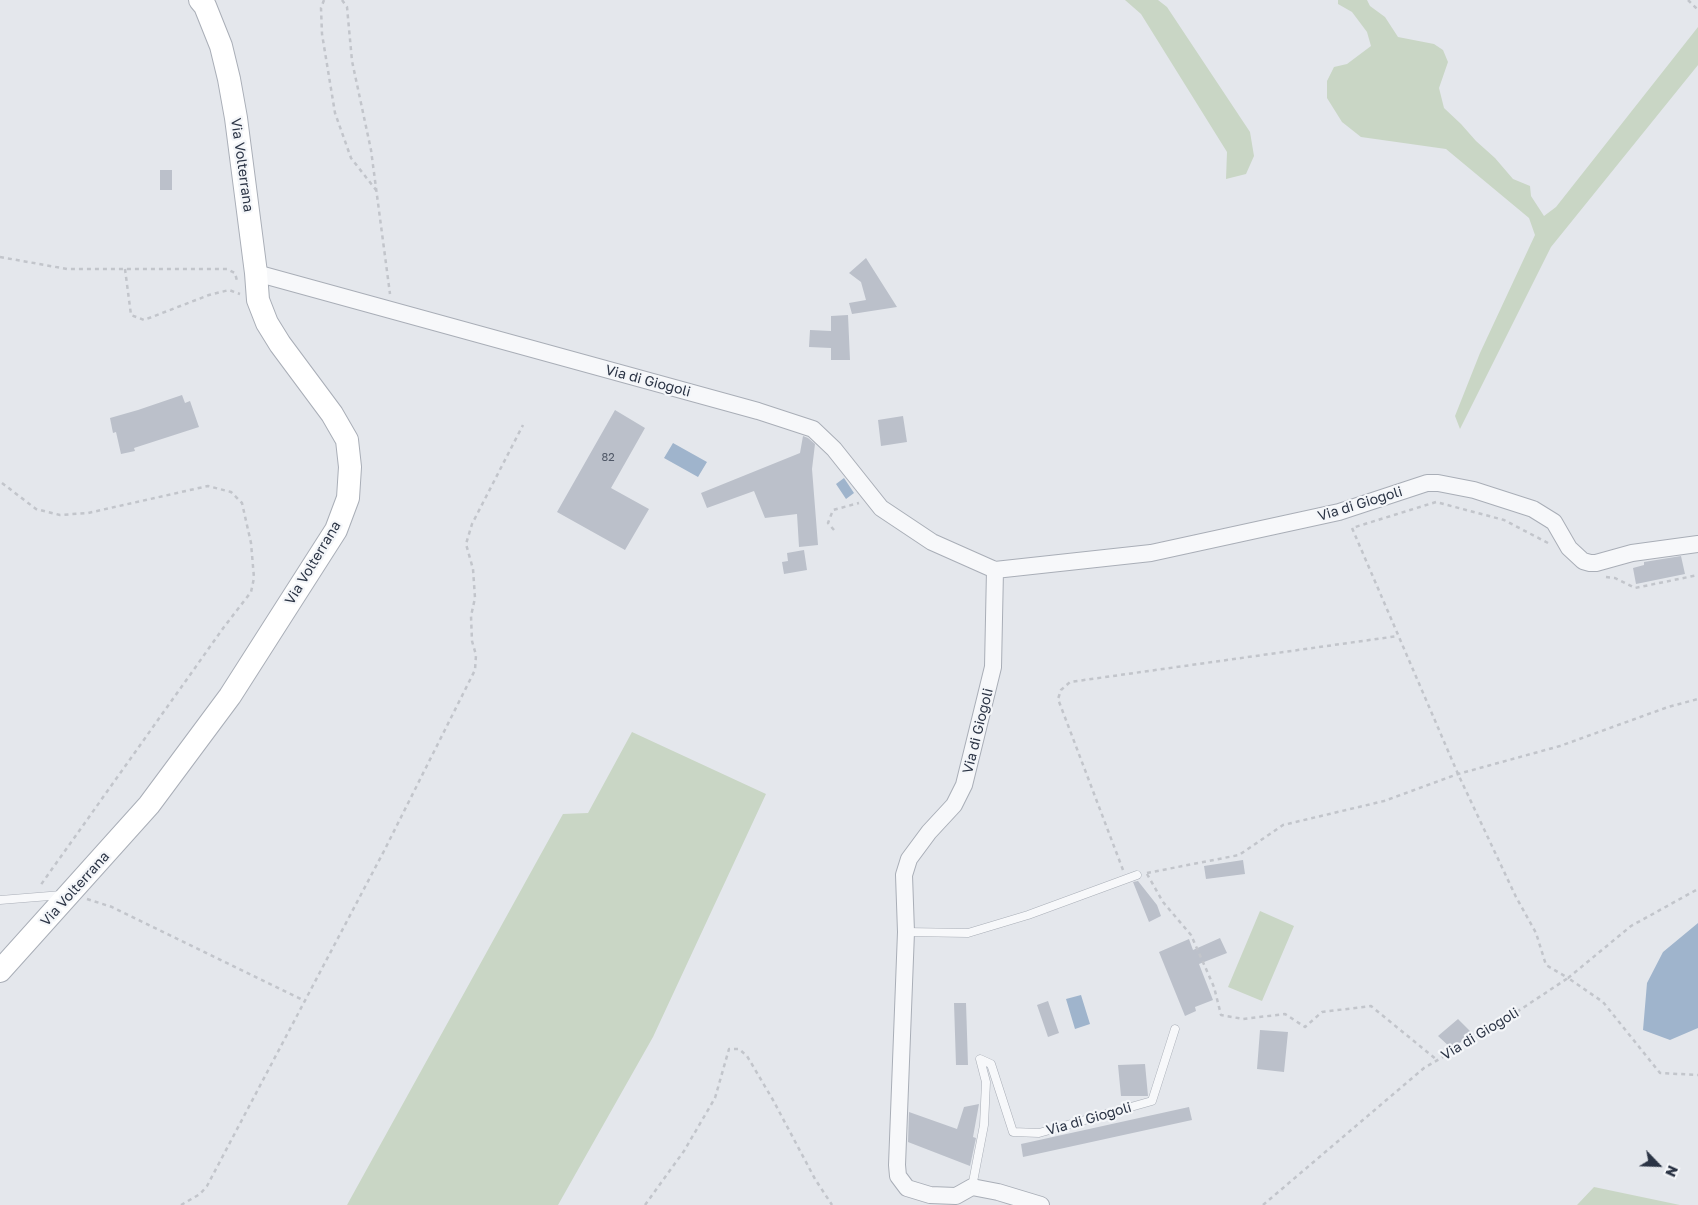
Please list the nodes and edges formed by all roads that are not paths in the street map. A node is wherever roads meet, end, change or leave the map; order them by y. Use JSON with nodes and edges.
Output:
{"nodes":[{"id":1,"x":200,"y":0,"type":"edge"},
{"id":2,"x":256,"y":273,"type":"junction"},
{"id":3,"x":1698,"y":544,"type":"edge"},
{"id":4,"x":995,"y":570,"type":"junction"},
{"id":5,"x":1137,"y":875,"type":"dead end"},
{"id":6,"x":69,"y":894,"type":"junction"},
{"id":7,"x":0,"y":900,"type":"edge"},
{"id":8,"x":906,"y":932,"type":"junction"},
{"id":9,"x":0,"y":971,"type":"edge"},
{"id":10,"x":1175,"y":1029,"type":"dead end"},
{"id":11,"x":972,"y":1187,"type":"junction"},
{"id":12,"x":1041,"y":1205,"type":"edge"}],
"edges":[{"from":1,"to":2,"type":"main road","name":"Via Volterrana"},
{"from":2,"to":4,"type":"street","name":"Via di Giogoli"},
{"from":2,"to":6,"type":"main road","name":"Via Volterrana"},
{"from":3,"to":4,"type":"street","name":"Via di Giogoli"},
{"from":4,"to":8,"type":"street","name":"Via di Giogoli"},
{"from":5,"to":8,"type":"lane"},
{"from":6,"to":7,"type":"lane"},
{"from":6,"to":9,"type":"main road","name":"Via Volterrana"},
{"from":8,"to":11,"type":"street","name":"Via di Giogoli"},
{"from":10,"to":11,"type":"lane","name":"Via di Giogoli"},
{"from":11,"to":12,"type":"street"}]}
